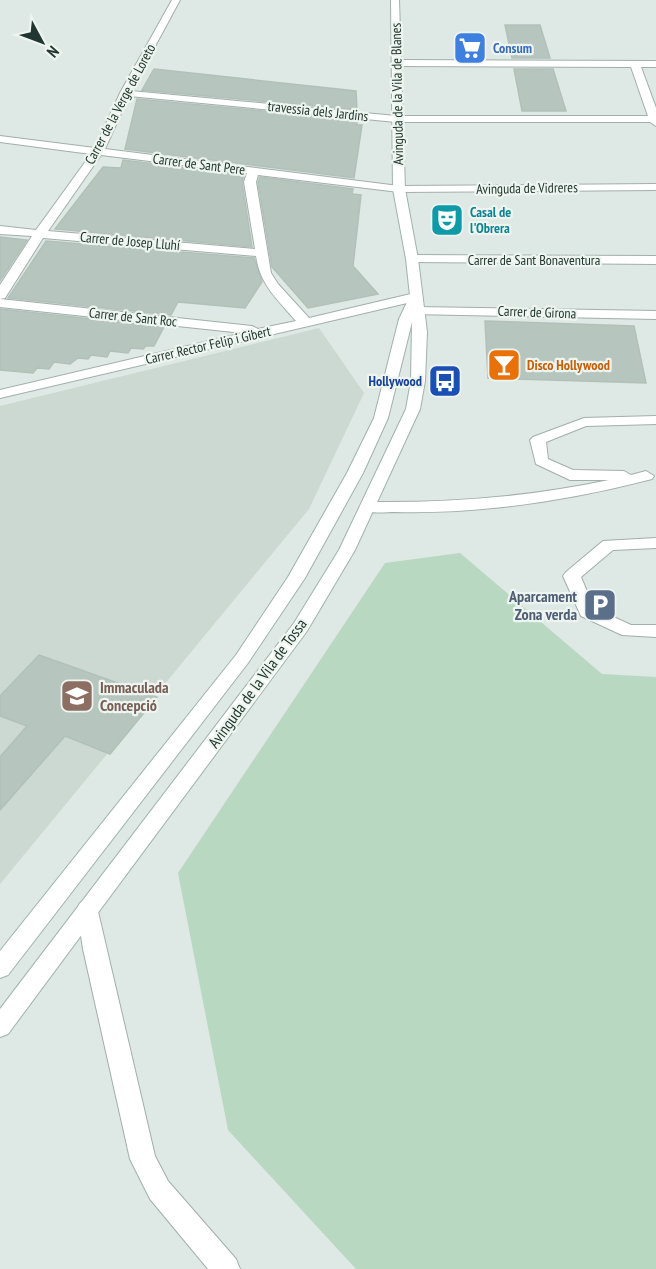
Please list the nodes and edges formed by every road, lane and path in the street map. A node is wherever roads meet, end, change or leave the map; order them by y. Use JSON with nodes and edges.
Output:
{"nodes":[{"id":1,"x":176,"y":0,"type":"edge"},
{"id":2,"x":395,"y":0,"type":"edge"},
{"id":3,"x":397,"y":63,"type":"junction"},
{"id":4,"x":635,"y":63,"type":"junction"},
{"id":5,"x":656,"y":64,"type":"edge"},
{"id":6,"x":126,"y":93,"type":"junction"},
{"id":7,"x":396,"y":119,"type":"junction"},
{"id":8,"x":656,"y":120,"type":"edge"},
{"id":9,"x":0,"y":139,"type":"edge"},
{"id":10,"x":98,"y":152,"type":"junction"},
{"id":11,"x":253,"y":171,"type":"junction"},
{"id":12,"x":656,"y":187,"type":"edge"},
{"id":13,"x":399,"y":189,"type":"junction"},
{"id":14,"x":0,"y":230,"type":"edge"},
{"id":15,"x":39,"y":233,"type":"junction"},
{"id":16,"x":261,"y":253,"type":"junction"},
{"id":17,"x":412,"y":259,"type":"junction"},
{"id":18,"x":656,"y":260,"type":"edge"},
{"id":19,"x":0,"y":295,"type":"edge"},
{"id":20,"x":0,"y":303,"type":"edge"},
{"id":21,"x":416,"y":304,"type":"junction"},
{"id":22,"x":656,"y":315,"type":"edge"},
{"id":23,"x":305,"y":322,"type":"junction"},
{"id":24,"x":265,"y":332,"type":"junction"},
{"id":25,"x":0,"y":394,"type":"edge"},
{"id":26,"x":656,"y":420,"type":"edge"},
{"id":27,"x":651,"y":476,"type":"edge"},
{"id":28,"x":368,"y":507,"type":"junction"},
{"id":29,"x":656,"y":543,"type":"edge"},
{"id":30,"x":656,"y":631,"type":"edge"},
{"id":31,"x":88,"y":909,"type":"junction"},
{"id":32,"x":0,"y":968,"type":"edge"},
{"id":33,"x":0,"y":1027,"type":"edge"},
{"id":34,"x":226,"y":1269,"type":"edge"}],
"edges":[{"from":1,"to":6,"type":"street","name":"Carrer de la Verge de Loreto"},
{"from":2,"to":3,"type":"street","name":"Avinguda de la Vila de Blanes"},
{"from":3,"to":4,"type":"street"},
{"from":3,"to":7,"type":"street","name":"Avinguda de la Vila de Blanes"},
{"from":4,"to":5,"type":"street"},
{"from":4,"to":8,"type":"street"},
{"from":6,"to":7,"type":"street","name":"travessia dels Jardins"},
{"from":6,"to":10,"type":"street","name":"Carrer de la Verge de Loreto"},
{"from":7,"to":8,"type":"street","name":"travessia dels Jardins"},
{"from":7,"to":13,"type":"street","name":"Avinguda de la Vila de Blanes"},
{"from":9,"to":10,"type":"street","name":"Carrer de Sant Pere"},
{"from":10,"to":11,"type":"street","name":"Carrer de Sant Pere"},
{"from":10,"to":15,"type":"street","name":"Carrer de la Verge de Loreto"},
{"from":11,"to":13,"type":"street","name":"Carrer de Sant Pere"},
{"from":11,"to":16,"type":"street"},
{"from":12,"to":13,"type":"street","name":"Avinguda de Vidreres"},
{"from":13,"to":17,"type":"street","name":"Avinguda de la Vila de Tossa"},
{"from":14,"to":15,"type":"street","name":"Carrer de Josep Lluhí"},
{"from":15,"to":16,"type":"street","name":"Carrer de Josep Lluhí"},
{"from":15,"to":19,"type":"street","name":"Carrer de la Verge de Loreto"},
{"from":16,"to":23,"type":"street"},
{"from":17,"to":18,"type":"street","name":"Carrer de Sant Bonaventura"},
{"from":17,"to":21,"type":"street","name":"Avinguda de la Vila de Tossa"},
{"from":20,"to":24,"type":"street","name":"Carrer de Sant Roc"},
{"from":21,"to":22,"type":"street","name":"Carrer de Girona"},
{"from":21,"to":23,"type":"street","name":"Carrer Rector Felip i Gibert"},
{"from":21,"to":28,"type":"street","name":"Avinguda de la Vila de Tossa"},
{"from":21,"to":32,"type":"street","name":"Avinguda de la Vila de Tossa"},
{"from":23,"to":24,"type":"street","name":"Carrer Rector Felip i Gibert"},
{"from":24,"to":25,"type":"street","name":"Carrer Rector Felip i Gibert"},
{"from":26,"to":27,"type":"street"},
{"from":27,"to":28,"type":"street"},
{"from":28,"to":31,"type":"street","name":"Avinguda de la Vila de Tossa"},
{"from":29,"to":30,"type":"street"},
{"from":31,"to":33,"type":"street","name":"Avinguda de la Vila de Tossa"},
{"from":31,"to":34,"type":"street"}]}
